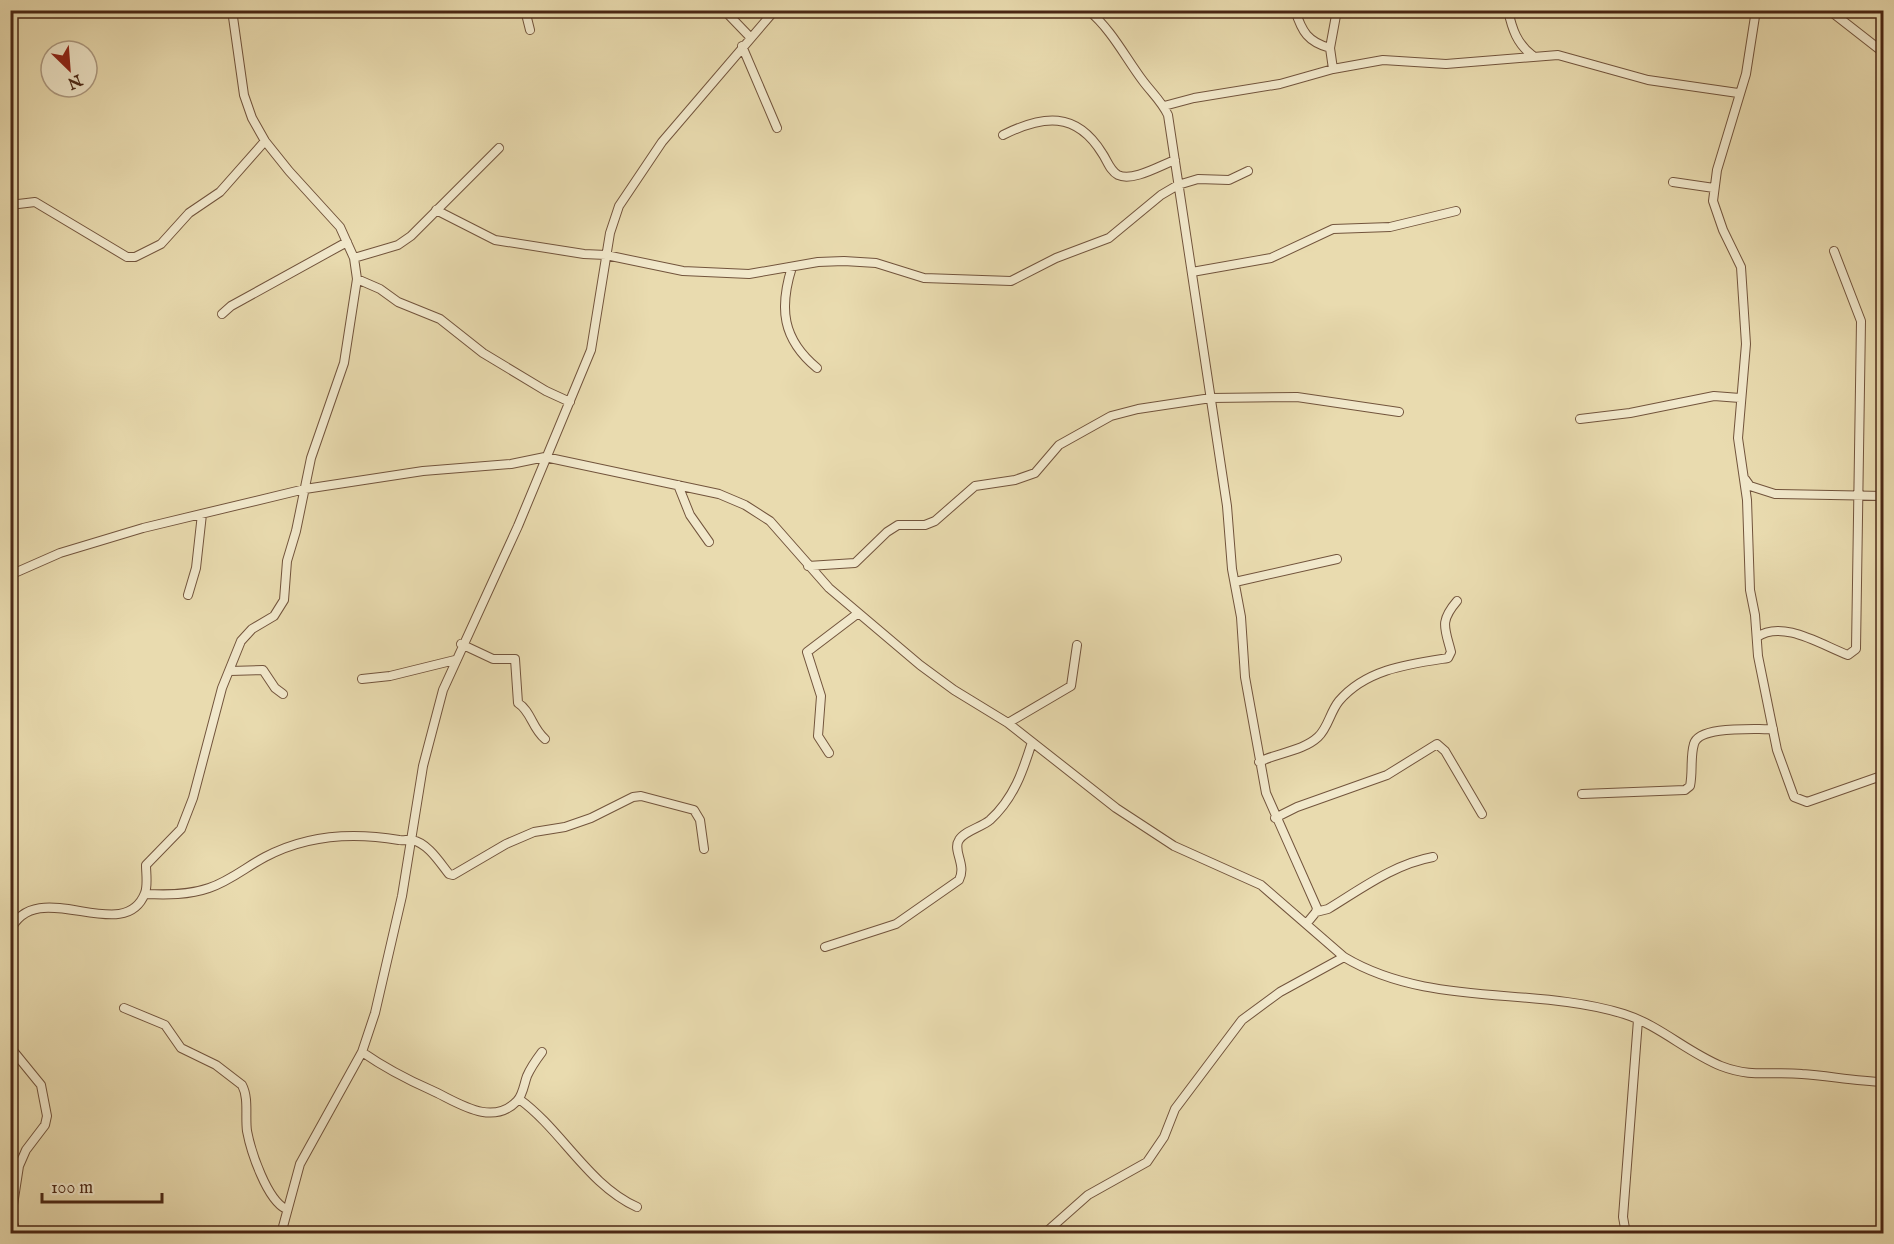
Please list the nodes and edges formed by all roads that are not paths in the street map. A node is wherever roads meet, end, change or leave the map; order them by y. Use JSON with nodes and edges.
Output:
{"nodes":[{"id":1,"x":232,"y":10,"type":"edge"},
{"id":2,"x":525,"y":10,"type":"edge"},
{"id":3,"x":724,"y":10,"type":"edge"},
{"id":4,"x":775,"y":10,"type":"edge"},
{"id":5,"x":1088,"y":10,"type":"edge"},
{"id":6,"x":1295,"y":10,"type":"edge"},
{"id":7,"x":1337,"y":10,"type":"edge"},
{"id":8,"x":1508,"y":10,"type":"edge"},
{"id":9,"x":1756,"y":10,"type":"edge"},
{"id":10,"x":1829,"y":10,"type":"edge"},
{"id":11,"x":530,"y":30,"type":"dead end"},
{"id":12,"x":750,"y":37,"type":"junction"},
{"id":13,"x":742,"y":46,"type":"junction"},
{"id":14,"x":1330,"y":48,"type":"junction"},
{"id":15,"x":1884,"y":53,"type":"edge"},
{"id":16,"x":1533,"y":56,"type":"junction"},
{"id":17,"x":1333,"y":69,"type":"junction"},
{"id":18,"x":1738,"y":93,"type":"junction"},
{"id":19,"x":1164,"y":106,"type":"junction"},
{"id":20,"x":777,"y":128,"type":"dead end"},
{"id":21,"x":1003,"y":135,"type":"dead end"},
{"id":22,"x":265,"y":141,"type":"junction"},
{"id":23,"x":499,"y":148,"type":"dead end"},
{"id":24,"x":1175,"y":160,"type":"junction"},
{"id":25,"x":1248,"y":171,"type":"dead end"},
{"id":26,"x":1673,"y":182,"type":"dead end"},
{"id":27,"x":1178,"y":185,"type":"junction"},
{"id":28,"x":1714,"y":188,"type":"junction"},
{"id":29,"x":10,"y":205,"type":"edge"},
{"id":30,"x":436,"y":210,"type":"junction"},
{"id":31,"x":1456,"y":211,"type":"dead end"},
{"id":32,"x":347,"y":242,"type":"junction"},
{"id":33,"x":1834,"y":251,"type":"dead end"},
{"id":34,"x":606,"y":255,"type":"junction"},
{"id":35,"x":354,"y":258,"type":"junction"},
{"id":36,"x":792,"y":267,"type":"junction"},
{"id":37,"x":1192,"y":272,"type":"junction"},
{"id":38,"x":357,"y":279,"type":"junction"},
{"id":39,"x":222,"y":314,"type":"dead end"},
{"id":40,"x":817,"y":368,"type":"dead end"},
{"id":41,"x":1211,"y":398,"type":"junction"},
{"id":42,"x":1740,"y":398,"type":"junction"},
{"id":43,"x":570,"y":402,"type":"junction"},
{"id":44,"x":1399,"y":412,"type":"dead end"},
{"id":45,"x":1580,"y":419,"type":"dead end"},
{"id":46,"x":545,"y":457,"type":"junction"},
{"id":47,"x":1743,"y":476,"type":"junction"},
{"id":48,"x":678,"y":485,"type":"junction"},
{"id":49,"x":305,"y":489,"type":"junction"},
{"id":50,"x":1884,"y":496,"type":"edge"},
{"id":51,"x":1859,"y":497,"type":"junction"},
{"id":52,"x":202,"y":514,"type":"junction"},
{"id":53,"x":709,"y":542,"type":"dead end"},
{"id":54,"x":1337,"y":559,"type":"dead end"},
{"id":55,"x":808,"y":566,"type":"junction"},
{"id":56,"x":10,"y":574,"type":"edge"},
{"id":57,"x":1235,"y":582,"type":"junction"},
{"id":58,"x":188,"y":595,"type":"dead end"},
{"id":59,"x":1457,"y":601,"type":"dead end"},
{"id":60,"x":857,"y":614,"type":"junction"},
{"id":61,"x":1756,"y":637,"type":"junction"},
{"id":62,"x":461,"y":644,"type":"junction"},
{"id":63,"x":1077,"y":645,"type":"dead end"},
{"id":64,"x":454,"y":660,"type":"junction"},
{"id":65,"x":230,"y":671,"type":"junction"},
{"id":66,"x":362,"y":679,"type":"dead end"},
{"id":67,"x":283,"y":694,"type":"dead end"},
{"id":68,"x":1008,"y":723,"type":"junction"},
{"id":69,"x":1773,"y":729,"type":"junction"},
{"id":70,"x":545,"y":739,"type":"dead end"},
{"id":71,"x":1032,"y":742,"type":"junction"},
{"id":72,"x":829,"y":753,"type":"dead end"},
{"id":73,"x":1259,"y":762,"type":"junction"},
{"id":74,"x":1884,"y":775,"type":"edge"},
{"id":75,"x":1582,"y":794,"type":"dead end"},
{"id":76,"x":1482,"y":814,"type":"dead end"},
{"id":77,"x":1275,"y":818,"type":"junction"},
{"id":78,"x":411,"y":839,"type":"junction"},
{"id":79,"x":704,"y":849,"type":"dead end"},
{"id":80,"x":1434,"y":857,"type":"dead end"},
{"id":81,"x":145,"y":894,"type":"junction"},
{"id":82,"x":1316,"y":912,"type":"junction"},
{"id":83,"x":1307,"y":923,"type":"junction"},
{"id":84,"x":10,"y":931,"type":"edge"},
{"id":85,"x":825,"y":947,"type":"dead end"},
{"id":86,"x":1344,"y":957,"type":"junction"},
{"id":87,"x":124,"y":1008,"type":"dead end"},
{"id":88,"x":1638,"y":1020,"type":"junction"},
{"id":89,"x":10,"y":1047,"type":"edge"},
{"id":90,"x":362,"y":1052,"type":"junction"},
{"id":91,"x":542,"y":1052,"type":"dead end"},
{"id":92,"x":1884,"y":1082,"type":"edge"},
{"id":93,"x":519,"y":1099,"type":"junction"},
{"id":94,"x":637,"y":1207,"type":"dead end"},
{"id":95,"x":286,"y":1209,"type":"junction"},
{"id":96,"x":16,"y":1233,"type":"edge"},
{"id":97,"x":281,"y":1233,"type":"edge"},
{"id":98,"x":1044,"y":1233,"type":"edge"},
{"id":99,"x":1626,"y":1233,"type":"edge"}],
"edges":[{"from":1,"to":22,"type":"street"},
{"from":2,"to":11,"type":"street"},
{"from":3,"to":12,"type":"street"},
{"from":4,"to":12,"type":"street"},
{"from":5,"to":19,"type":"street"},
{"from":6,"to":14,"type":"street"},
{"from":7,"to":14,"type":"street"},
{"from":8,"to":16,"type":"street"},
{"from":9,"to":18,"type":"street"},
{"from":10,"to":15,"type":"street"},
{"from":12,"to":13,"type":"street"},
{"from":13,"to":20,"type":"street"},
{"from":13,"to":34,"type":"street"},
{"from":14,"to":17,"type":"street"},
{"from":16,"to":17,"type":"street"},
{"from":16,"to":18,"type":"street"},
{"from":17,"to":19,"type":"street"},
{"from":18,"to":28,"type":"street"},
{"from":19,"to":24,"type":"street"},
{"from":21,"to":24,"type":"street"},
{"from":22,"to":29,"type":"street"},
{"from":22,"to":32,"type":"street"},
{"from":23,"to":30,"type":"street"},
{"from":24,"to":27,"type":"street"},
{"from":25,"to":27,"type":"street"},
{"from":26,"to":28,"type":"street"},
{"from":27,"to":36,"type":"street"},
{"from":27,"to":37,"type":"street"},
{"from":28,"to":42,"type":"street"},
{"from":30,"to":34,"type":"street"},
{"from":30,"to":35,"type":"street"},
{"from":31,"to":37,"type":"street"},
{"from":32,"to":35,"type":"street"},
{"from":32,"to":39,"type":"street"},
{"from":33,"to":51,"type":"street"},
{"from":34,"to":36,"type":"street"},
{"from":34,"to":43,"type":"street"},
{"from":35,"to":38,"type":"street"},
{"from":36,"to":40,"type":"street"},
{"from":37,"to":41,"type":"street"},
{"from":38,"to":43,"type":"street"},
{"from":38,"to":49,"type":"street"},
{"from":41,"to":44,"type":"street"},
{"from":41,"to":55,"type":"street"},
{"from":41,"to":57,"type":"street"},
{"from":42,"to":45,"type":"street"},
{"from":42,"to":47,"type":"street"},
{"from":43,"to":46,"type":"street"},
{"from":46,"to":48,"type":"street"},
{"from":46,"to":49,"type":"street"},
{"from":46,"to":62,"type":"street"},
{"from":47,"to":51,"type":"street"},
{"from":47,"to":61,"type":"street"},
{"from":48,"to":53,"type":"street"},
{"from":48,"to":55,"type":"street"},
{"from":49,"to":52,"type":"street"},
{"from":49,"to":65,"type":"street"},
{"from":50,"to":51,"type":"street"},
{"from":51,"to":61,"type":"street"},
{"from":52,"to":56,"type":"street"},
{"from":52,"to":58,"type":"street"},
{"from":54,"to":57,"type":"street"},
{"from":55,"to":60,"type":"street"},
{"from":57,"to":73,"type":"street"},
{"from":59,"to":73,"type":"street"},
{"from":60,"to":68,"type":"street"},
{"from":60,"to":72,"type":"street"},
{"from":61,"to":69,"type":"street"},
{"from":62,"to":64,"type":"street"},
{"from":62,"to":70,"type":"street"},
{"from":63,"to":68,"type":"street"},
{"from":64,"to":66,"type":"street"},
{"from":64,"to":78,"type":"street"},
{"from":65,"to":67,"type":"street"},
{"from":65,"to":81,"type":"street"},
{"from":68,"to":71,"type":"street"},
{"from":69,"to":74,"type":"street"},
{"from":69,"to":75,"type":"street"},
{"from":71,"to":83,"type":"street"},
{"from":71,"to":85,"type":"street"},
{"from":73,"to":77,"type":"street"},
{"from":76,"to":77,"type":"street"},
{"from":77,"to":82,"type":"street"},
{"from":78,"to":79,"type":"street"},
{"from":78,"to":81,"type":"street"},
{"from":78,"to":90,"type":"street"},
{"from":80,"to":82,"type":"street"},
{"from":81,"to":84,"type":"street"},
{"from":82,"to":83,"type":"street"},
{"from":83,"to":86,"type":"street"},
{"from":86,"to":88,"type":"street"},
{"from":86,"to":98,"type":"street"},
{"from":87,"to":95,"type":"street"},
{"from":88,"to":92,"type":"street"},
{"from":88,"to":99,"type":"street"},
{"from":89,"to":96,"type":"street"},
{"from":90,"to":93,"type":"street"},
{"from":90,"to":95,"type":"street"},
{"from":91,"to":93,"type":"street"},
{"from":93,"to":94,"type":"street"},
{"from":95,"to":97,"type":"street"}]}
